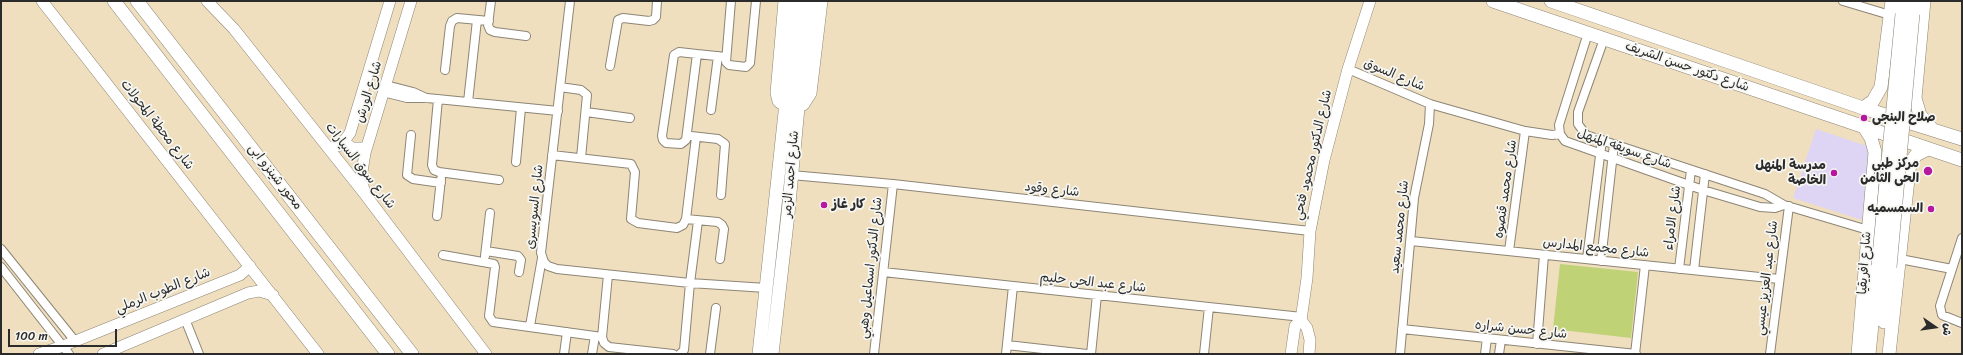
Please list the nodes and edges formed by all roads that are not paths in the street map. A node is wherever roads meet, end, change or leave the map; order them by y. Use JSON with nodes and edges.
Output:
{"nodes":[{"id":1,"x":42,"y":1,"type":"edge"},
{"id":2,"x":114,"y":1,"type":"edge"},
{"id":3,"x":137,"y":1,"type":"edge"},
{"id":4,"x":207,"y":1,"type":"edge"},
{"id":5,"x":390,"y":1,"type":"edge"},
{"id":6,"x":411,"y":1,"type":"edge"},
{"id":7,"x":491,"y":1,"type":"edge"},
{"id":8,"x":570,"y":1,"type":"edge"},
{"id":9,"x":657,"y":1,"type":"edge"},
{"id":10,"x":731,"y":1,"type":"edge"},
{"id":11,"x":756,"y":1,"type":"edge"},
{"id":12,"x":781,"y":1,"type":"edge"},
{"id":13,"x":785,"y":1,"type":"edge"},
{"id":14,"x":797,"y":1,"type":"edge"},
{"id":15,"x":808,"y":1,"type":"edge"},
{"id":16,"x":821,"y":1,"type":"edge"},
{"id":17,"x":1370,"y":1,"type":"edge"},
{"id":18,"x":1493,"y":1,"type":"edge"},
{"id":19,"x":1843,"y":1,"type":"edge"},
{"id":20,"x":1892,"y":1,"type":"edge"},
{"id":21,"x":1915,"y":1,"type":"edge"},
{"id":22,"x":1924,"y":1,"type":"edge"},
{"id":23,"x":1557,"y":2,"type":"edge"},
{"id":24,"x":1902,"y":11,"type":"edge"},
{"id":25,"x":477,"y":20,"type":"junction"},
{"id":26,"x":488,"y":21,"type":"junction"},
{"id":27,"x":1588,"y":33,"type":"junction"},
{"id":28,"x":526,"y":36,"type":"dead end"},
{"id":29,"x":1604,"y":38,"type":"junction"},
{"id":30,"x":697,"y":54,"type":"junction"},
{"id":31,"x":722,"y":57,"type":"junction"},
{"id":32,"x":1884,"y":63,"type":"junction"},
{"id":33,"x":610,"y":66,"type":"dead end"},
{"id":34,"x":1348,"y":69,"type":"junction"},
{"id":35,"x":444,"y":70,"type":"dead end"},
{"id":36,"x":1917,"y":73,"type":"junction"},
{"id":37,"x":560,"y":87,"type":"junction"},
{"id":38,"x":384,"y":88,"type":"junction"},
{"id":39,"x":438,"y":99,"type":"junction"},
{"id":40,"x":468,"y":102,"type":"junction"},
{"id":41,"x":1430,"y":104,"type":"junction"},
{"id":42,"x":791,"y":106,"type":"junction"},
{"id":43,"x":521,"y":108,"type":"junction"},
{"id":44,"x":1863,"y":108,"type":"junction"},
{"id":45,"x":711,"y":110,"type":"dead end"},
{"id":46,"x":558,"y":112,"type":"junction"},
{"id":47,"x":586,"y":112,"type":"junction"},
{"id":48,"x":1885,"y":115,"type":"junction"},
{"id":49,"x":630,"y":118,"type":"dead end"},
{"id":50,"x":1910,"y":123,"type":"junction"},
{"id":51,"x":1864,"y":127,"type":"junction"},
{"id":52,"x":1933,"y":130,"type":"junction"},
{"id":53,"x":1525,"y":131,"type":"junction"},
{"id":54,"x":1881,"y":133,"type":"junction"},
{"id":55,"x":1560,"y":134,"type":"junction"},
{"id":56,"x":411,"y":135,"type":"dead end"},
{"id":57,"x":687,"y":136,"type":"junction"},
{"id":58,"x":696,"y":137,"type":"junction"},
{"id":59,"x":1962,"y":139,"type":"edge"},
{"id":60,"x":1602,"y":140,"type":"junction"},
{"id":61,"x":1905,"y":141,"type":"junction"},
{"id":62,"x":344,"y":142,"type":"junction"},
{"id":63,"x":1614,"y":144,"type":"junction"},
{"id":64,"x":329,"y":148,"type":"junction"},
{"id":65,"x":366,"y":148,"type":"junction"},
{"id":66,"x":1928,"y":149,"type":"junction"},
{"id":67,"x":1600,"y":154,"type":"junction"},
{"id":68,"x":552,"y":155,"type":"junction"},
{"id":69,"x":581,"y":158,"type":"junction"},
{"id":70,"x":1612,"y":158,"type":"junction"},
{"id":71,"x":1962,"y":160,"type":"edge"},
{"id":72,"x":516,"y":162,"type":"dead end"},
{"id":73,"x":1691,"y":170,"type":"junction"},
{"id":74,"x":442,"y":173,"type":"junction"},
{"id":75,"x":1705,"y":174,"type":"junction"},
{"id":76,"x":791,"y":175,"type":"junction"},
{"id":77,"x":499,"y":180,"type":"dead end"},
{"id":78,"x":441,"y":183,"type":"junction"},
{"id":79,"x":1872,"y":183,"type":"junction"},
{"id":80,"x":893,"y":184,"type":"junction"},
{"id":81,"x":1689,"y":185,"type":"junction"},
{"id":82,"x":1907,"y":188,"type":"junction"},
{"id":83,"x":1703,"y":190,"type":"junction"},
{"id":84,"x":364,"y":193,"type":"junction"},
{"id":85,"x":721,"y":195,"type":"dead end"},
{"id":86,"x":1787,"y":206,"type":"junction"},
{"id":87,"x":490,"y":213,"type":"dead end"},
{"id":88,"x":437,"y":216,"type":"dead end"},
{"id":89,"x":686,"y":219,"type":"junction"},
{"id":90,"x":698,"y":221,"type":"junction"},
{"id":91,"x":1868,"y":230,"type":"junction"},
{"id":92,"x":1310,"y":231,"type":"junction"},
{"id":93,"x":1962,"y":238,"type":"edge"},
{"id":94,"x":1411,"y":241,"type":"junction"},
{"id":95,"x":1,"y":249,"type":"edge"},
{"id":96,"x":1509,"y":251,"type":"junction"},
{"id":97,"x":486,"y":252,"type":"junction"},
{"id":98,"x":443,"y":255,"type":"dead end"},
{"id":99,"x":1544,"y":255,"type":"junction"},
{"id":100,"x":542,"y":258,"type":"junction"},
{"id":101,"x":720,"y":259,"type":"dead end"},
{"id":102,"x":1587,"y":259,"type":"junction"},
{"id":103,"x":1601,"y":260,"type":"junction"},
{"id":104,"x":484,"y":261,"type":"junction"},
{"id":105,"x":1889,"y":264,"type":"junction"},
{"id":106,"x":1645,"y":265,"type":"junction"},
{"id":107,"x":250,"y":266,"type":"junction"},
{"id":108,"x":1,"y":267,"type":"edge"},
{"id":109,"x":1679,"y":269,"type":"junction"},
{"id":110,"x":1952,"y":269,"type":"junction"},
{"id":111,"x":1694,"y":270,"type":"junction"},
{"id":112,"x":519,"y":272,"type":"dead end"},
{"id":113,"x":883,"y":272,"type":"junction"},
{"id":114,"x":608,"y":275,"type":"junction"},
{"id":115,"x":230,"y":279,"type":"junction"},
{"id":116,"x":1779,"y":279,"type":"junction"},
{"id":117,"x":690,"y":283,"type":"junction"},
{"id":118,"x":1013,"y":286,"type":"junction"},
{"id":119,"x":766,"y":288,"type":"junction"},
{"id":120,"x":273,"y":295,"type":"junction"},
{"id":121,"x":1097,"y":295,"type":"junction"},
{"id":122,"x":237,"y":297,"type":"junction"},
{"id":123,"x":764,"y":305,"type":"junction"},
{"id":124,"x":1209,"y":307,"type":"junction"},
{"id":125,"x":716,"y":308,"type":"dead end"},
{"id":126,"x":1301,"y":318,"type":"junction"},
{"id":127,"x":185,"y":319,"type":"junction"},
{"id":128,"x":1962,"y":323,"type":"edge"},
{"id":129,"x":530,"y":326,"type":"junction"},
{"id":130,"x":1402,"y":329,"type":"junction"},
{"id":131,"x":567,"y":332,"type":"junction"},
{"id":132,"x":599,"y":336,"type":"junction"},
{"id":133,"x":1487,"y":338,"type":"junction"},
{"id":134,"x":1501,"y":340,"type":"junction"},
{"id":135,"x":75,"y":341,"type":"junction"},
{"id":136,"x":308,"y":341,"type":"junction"},
{"id":137,"x":1537,"y":344,"type":"junction"},
{"id":138,"x":1007,"y":345,"type":"junction"},
{"id":139,"x":66,"y":350,"type":"edge"},
{"id":140,"x":1581,"y":351,"type":"edge"},
{"id":141,"x":115,"y":352,"type":"edge"},
{"id":142,"x":1594,"y":352,"type":"edge"},
{"id":143,"x":1888,"y":353,"type":"edge"},
{"id":144,"x":39,"y":354,"type":"edge"},
{"id":145,"x":103,"y":354,"type":"edge"},
{"id":146,"x":199,"y":354,"type":"edge"},
{"id":147,"x":309,"y":354,"type":"edge"},
{"id":148,"x":318,"y":354,"type":"edge"},
{"id":149,"x":388,"y":354,"type":"edge"},
{"id":150,"x":412,"y":354,"type":"edge"},
{"id":151,"x":486,"y":354,"type":"edge"},
{"id":152,"x":564,"y":354,"type":"edge"},
{"id":153,"x":592,"y":354,"type":"edge"},
{"id":154,"x":672,"y":354,"type":"edge"},
{"id":155,"x":680,"y":354,"type":"edge"},
{"id":156,"x":710,"y":354,"type":"edge"},
{"id":157,"x":752,"y":354,"type":"edge"},
{"id":158,"x":760,"y":354,"type":"edge"},
{"id":159,"x":772,"y":354,"type":"edge"},
{"id":160,"x":874,"y":354,"type":"edge"},
{"id":161,"x":1006,"y":354,"type":"edge"},
{"id":162,"x":1087,"y":354,"type":"edge"},
{"id":163,"x":1091,"y":354,"type":"edge"},
{"id":164,"x":1204,"y":354,"type":"edge"},
{"id":165,"x":1291,"y":354,"type":"edge"},
{"id":166,"x":1309,"y":354,"type":"edge"},
{"id":167,"x":1400,"y":354,"type":"edge"},
{"id":168,"x":1486,"y":354,"type":"edge"},
{"id":169,"x":1499,"y":354,"type":"edge"},
{"id":170,"x":1636,"y":354,"type":"edge"},
{"id":171,"x":1770,"y":354,"type":"edge"},
{"id":172,"x":1858,"y":354,"type":"edge"},
{"id":173,"x":1869,"y":354,"type":"edge"}],
"edges":[{"from":1,"to":107,"type":"street","name":"شارع محطة المحولات"},
{"from":2,"to":149,"type":"main road","name":"محور شينزو ابى"},
{"from":3,"to":150,"type":"main road","name":"محور شينزو ابى"},
{"from":4,"to":64,"type":"street","name":"شارع سوق السيارات"},
{"from":5,"to":62,"type":"street","name":"شارع الورش"},
{"from":6,"to":38,"type":"street","name":"شارع الورش"},
{"from":7,"to":26,"type":"street"},
{"from":8,"to":37,"type":"street","name":"شارع السويسرى"},
{"from":9,"to":33,"type":"street"},
{"from":10,"to":31,"type":"street"},
{"from":11,"to":31,"type":"street"},
{"from":12,"to":13,"type":"street"},
{"from":13,"to":42,"type":"main road"},
{"from":14,"to":42,"type":"main road"},
{"from":15,"to":42,"type":"main road"},
{"from":16,"to":42,"type":"main road"},
{"from":17,"to":34,"type":"street","name":"شارع الدكتور محمود فتحي"},
{"from":18,"to":27,"type":"main road","name":"شارع دكتور حسن الشريف"},
{"from":19,"to":24,"type":"street"},
{"from":20,"to":24,"type":"main road"},
{"from":21,"to":24,"type":"main road"},
{"from":22,"to":36,"type":"main road"},
{"from":23,"to":44,"type":"main road","name":"شارع دكتور حسن الشريف"},
{"from":24,"to":32,"type":"main road"},
{"from":24,"to":105,"type":"main road","bridge":true},
{"from":25,"to":26,"type":"street"},
{"from":25,"to":35,"type":"street"},
{"from":25,"to":40,"type":"street"},
{"from":26,"to":28,"type":"street"},
{"from":27,"to":29,"type":"main road","name":"شارع دكتور حسن الشريف"},
{"from":27,"to":55,"type":"street","name":"شارع سويقه المنهل"},
{"from":29,"to":51,"type":"main road","name":"شارع دكتور حسن الشريف"},
{"from":29,"to":60,"type":"street","name":"شارع سويقه المنهل"},
{"from":30,"to":31,"type":"street"},
{"from":30,"to":57,"type":"street"},
{"from":30,"to":57,"type":"street"},
{"from":31,"to":45,"type":"street"},
{"from":32,"to":36,"type":"main road"},
{"from":32,"to":44,"type":"main road"},
{"from":34,"to":41,"type":"street","name":"شارع السوق"},
{"from":34,"to":92,"type":"street","name":"شارع الدكتور محمود فتحي"},
{"from":36,"to":52,"type":"main road"},
{"from":37,"to":46,"type":"street","name":"شارع السويسرى"},
{"from":37,"to":47,"type":"street"},
{"from":38,"to":39,"type":"street"},
{"from":38,"to":65,"type":"street","name":"شارع الورش"},
{"from":39,"to":40,"type":"street"},
{"from":39,"to":74,"type":"street"},
{"from":40,"to":43,"type":"street"},
{"from":41,"to":53,"type":"street","name":"شارع السوق"},
{"from":41,"to":94,"type":"street","name":"شارع محمد سعيد"},
{"from":42,"to":76,"type":"main road","name":"شارع احمد الزمر"},
{"from":42,"to":119,"type":"main road","name":"شارع احمد الزمر"},
{"from":43,"to":46,"type":"street"},
{"from":43,"to":72,"type":"street"},
{"from":44,"to":48,"type":"main road","name":"شارع دكتور حسن الشريف"},
{"from":46,"to":68,"type":"street","name":"شارع السويسرى"},
{"from":47,"to":49,"type":"street"},
{"from":47,"to":69,"type":"street"},
{"from":48,"to":50,"type":"main road","name":"شارع دكتور حسن الشريف"},
{"from":48,"to":54,"type":"main road"},
{"from":50,"to":52,"type":"main road","name":"شارع دكتور حسن الشريف"},
{"from":50,"to":61,"type":"main road"},
{"from":51,"to":54,"type":"main road","name":"شارع دكتور حسن الشريف"},
{"from":51,"to":79,"type":"main road","name":"شارع افريقيا"},
{"from":52,"to":59,"type":"main road","name":"شارع دكتور حسن الشريف"},
{"from":53,"to":55,"type":"street","name":"شارع السوق"},
{"from":53,"to":96,"type":"street","name":"شارع محمد قنصوه"},
{"from":54,"to":61,"type":"main road","name":"شارع دكتور حسن الشريف"},
{"from":55,"to":67,"type":"street","name":"شارع سويقه المنهل"},
{"from":56,"to":78,"type":"street"},
{"from":57,"to":58,"type":"street"},
{"from":58,"to":85,"type":"street"},
{"from":58,"to":89,"type":"street"},
{"from":60,"to":63,"type":"street","name":"شارع سويقه المنهل"},
{"from":60,"to":67,"type":"street"},
{"from":61,"to":66,"type":"main road","name":"شارع دكتور حسن الشريف"},
{"from":62,"to":64,"type":"street"},
{"from":62,"to":65,"type":"street"},
{"from":63,"to":70,"type":"street"},
{"from":63,"to":73,"type":"street","name":"شارع سويقه المنهل"},
{"from":64,"to":84,"type":"street","name":"شارع سوق السيارات"},
{"from":65,"to":84,"type":"street","name":"شارع الورش"},
{"from":66,"to":71,"type":"main road","name":"شارع دكتور حسن الشريف"},
{"from":66,"to":82,"type":"main road"},
{"from":67,"to":70,"type":"street","name":"شارع سويقه المنهل"},
{"from":67,"to":102,"type":"street"},
{"from":68,"to":69,"type":"street"},
{"from":68,"to":100,"type":"street","name":"شارع السويسرى"},
{"from":69,"to":89,"type":"street"},
{"from":70,"to":81,"type":"street","name":"شارع سويقه المنهل"},
{"from":70,"to":103,"type":"street"},
{"from":73,"to":75,"type":"street","name":"شارع سويقه المنهل"},
{"from":73,"to":81,"type":"street","name":"شارع الامراء"},
{"from":74,"to":77,"type":"street"},
{"from":74,"to":78,"type":"street"},
{"from":75,"to":83,"type":"street","name":"شارع الامراء"},
{"from":75,"to":86,"type":"street","name":"شارع سويقه المنهل"},
{"from":76,"to":80,"type":"street","name":"شارع وقود"},
{"from":76,"to":159,"type":"main road","name":"شارع احمد الزمر"},
{"from":78,"to":88,"type":"street"},
{"from":79,"to":82,"type":"main road"},
{"from":79,"to":91,"type":"main road","name":"شارع افريقيا"},
{"from":80,"to":92,"type":"street","name":"شارع وقود"},
{"from":80,"to":113,"type":"street","name":"شارع الدكتور اسماعيل وهبي"},
{"from":81,"to":83,"type":"street","name":"شارع سويقه المنهل"},
{"from":81,"to":109,"type":"street","name":"شارع الامراء"},
{"from":82,"to":105,"type":"main road"},
{"from":83,"to":86,"type":"street","name":"شارع سويقه المنهل"},
{"from":83,"to":111,"type":"street","name":"شارع الامراء"},
{"from":84,"to":151,"type":"street","name":"شارع سوق السيارات"},
{"from":86,"to":91,"type":"street","name":"شارع سويقه المنهل"},
{"from":86,"to":116,"type":"street","name":"شارع عبد العزيز عيسي"},
{"from":87,"to":97,"type":"street"},
{"from":89,"to":90,"type":"street"},
{"from":90,"to":101,"type":"street"},
{"from":90,"to":117,"type":"street"},
{"from":91,"to":172,"type":"main road","name":"شارع افريقيا"},
{"from":92,"to":126,"type":"street","name":"شارع الدكتور محمود فتحي"},
{"from":93,"to":110,"type":"street"},
{"from":94,"to":96,"type":"street","name":"شارع مجمع المدارس"},
{"from":94,"to":130,"type":"street","name":"شارع محمد سعيد"},
{"from":95,"to":135,"type":"street"},
{"from":96,"to":99,"type":"street","name":"شارع مجمع المدارس"},
{"from":97,"to":104,"type":"street"},
{"from":97,"to":112,"type":"street"},
{"from":98,"to":104,"type":"street"},
{"from":99,"to":102,"type":"street","name":"شارع مجمع المدارس"},
{"from":99,"to":137,"type":"street"},
{"from":100,"to":114,"type":"street","name":"شارع السويسرى"},
{"from":100,"to":129,"type":"street"},
{"from":102,"to":103,"type":"street","name":"شارع مجمع المدارس"},
{"from":103,"to":106,"type":"street","name":"شارع مجمع المدارس"},
{"from":104,"to":129,"type":"street"},
{"from":105,"to":110,"type":"street"},
{"from":105,"to":143,"type":"main road"},
{"from":105,"to":173,"type":"main road"},
{"from":106,"to":109,"type":"street","name":"شارع مجمع المدارس"},
{"from":106,"to":170,"type":"street"},
{"from":107,"to":115,"type":"street","name":"شارع الطوب الرملي"},
{"from":107,"to":120,"type":"street"},
{"from":108,"to":139,"type":"street"},
{"from":109,"to":111,"type":"street","name":"شارع مجمع المدارس"},
{"from":110,"to":128,"type":"street"},
{"from":111,"to":116,"type":"street","name":"شارع مجمع المدارس"},
{"from":113,"to":118,"type":"street","name":"شارع عبد الحى حليم"},
{"from":113,"to":160,"type":"street","name":"شارع الدكتور اسماعيل وهبي"},
{"from":114,"to":117,"type":"street","name":"شارع السويسرى"},
{"from":114,"to":132,"type":"street"},
{"from":115,"to":122,"type":"street"},
{"from":115,"to":135,"type":"street","name":"شارع الطوب الرملي"},
{"from":116,"to":171,"type":"street","name":"شارع عبد العزيز عيسي"},
{"from":117,"to":119,"type":"street","name":"شارع السويسرى"},
{"from":117,"to":155,"type":"street"},
{"from":118,"to":121,"type":"street","name":"شارع عبد الحى حليم"},
{"from":118,"to":138,"type":"street"},
{"from":119,"to":123,"type":"main road","name":"شارع احمد الزمر"},
{"from":120,"to":122,"type":"street"},
{"from":120,"to":136,"type":"street"},
{"from":121,"to":124,"type":"street","name":"شارع عبد الحى حليم"},
{"from":121,"to":163,"type":"street"},
{"from":122,"to":127,"type":"street"},
{"from":123,"to":157,"type":"main road","name":"شارع احمد الزمر"},
{"from":123,"to":158,"type":"main road"},
{"from":124,"to":126,"type":"street","name":"شارع عبد الحى حليم"},
{"from":124,"to":164,"type":"street"},
{"from":125,"to":156,"type":"street"},
{"from":126,"to":165,"type":"street","name":"شارع الدكتور محمود فتحي"},
{"from":126,"to":166,"type":"street"},
{"from":127,"to":141,"type":"street"},
{"from":127,"to":146,"type":"street"},
{"from":129,"to":131,"type":"street"},
{"from":130,"to":133,"type":"street","name":"شارع حسن شراره"},
{"from":130,"to":167,"type":"street","name":"شارع محمد سعيد"},
{"from":131,"to":132,"type":"street"},
{"from":131,"to":152,"type":"street"},
{"from":132,"to":153,"type":"street"},
{"from":132,"to":154,"type":"street"},
{"from":133,"to":134,"type":"street","name":"شارع حسن شراره"},
{"from":133,"to":168,"type":"street"},
{"from":134,"to":137,"type":"street","name":"شارع حسن شراره"},
{"from":134,"to":169,"type":"street"},
{"from":135,"to":139,"type":"street","name":"شارع الطوب الرملي"},
{"from":136,"to":147,"type":"street"},
{"from":136,"to":148,"type":"street"},
{"from":137,"to":140,"type":"street","name":"شارع حسن شراره"},
{"from":138,"to":161,"type":"street"},
{"from":138,"to":162,"type":"street"},
{"from":139,"to":144,"type":"street","name":"شارع الطوب الرملي"},
{"from":140,"to":142,"type":"street","name":"شارع حسن شراره"},
{"from":141,"to":145,"type":"street"},
{"from":142,"to":170,"type":"street","name":"شارع حسن شراره"}]}
